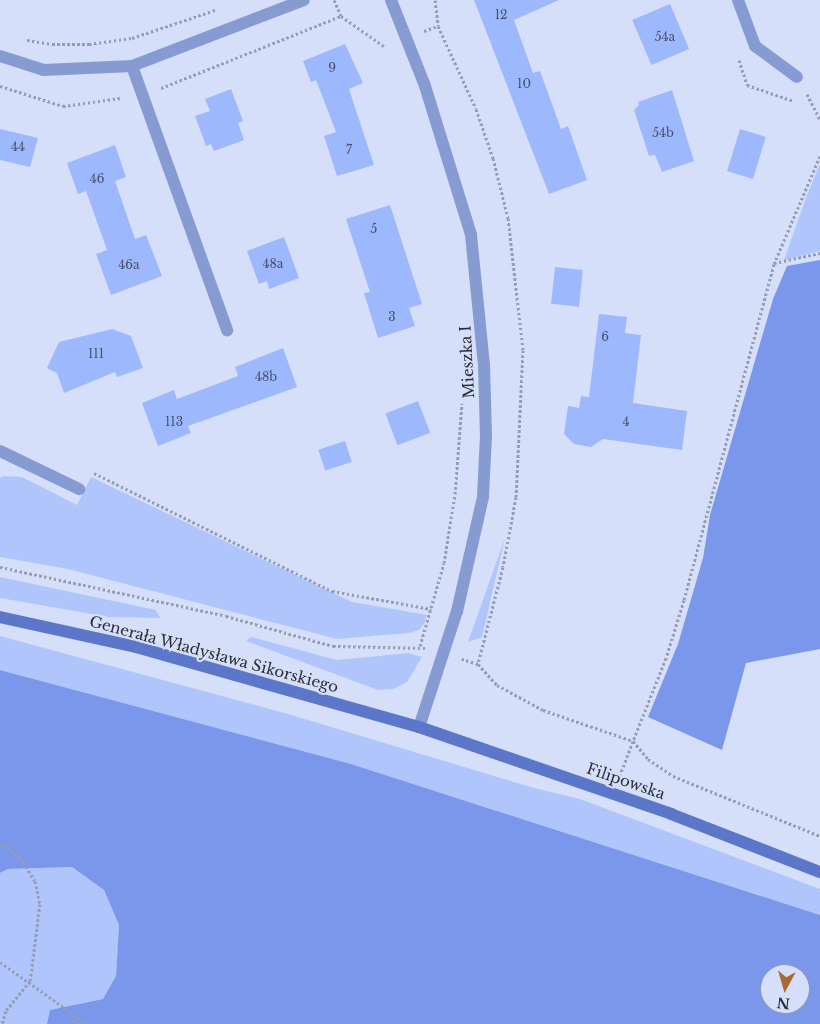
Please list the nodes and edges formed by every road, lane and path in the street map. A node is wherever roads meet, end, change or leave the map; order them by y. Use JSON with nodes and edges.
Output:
{"nodes":[{"id":1,"x":304,"y":0,"type":"edge"},
{"id":2,"x":334,"y":0,"type":"edge"},
{"id":3,"x":391,"y":0,"type":"edge"},
{"id":4,"x":738,"y":0,"type":"edge"},
{"id":5,"x":225,"y":8,"type":"dead end"},
{"id":6,"x":23,"y":40,"type":"dead end"},
{"id":7,"x":390,"y":53,"type":"dead end"},
{"id":8,"x":0,"y":56,"type":"edge"},
{"id":9,"x":132,"y":66,"type":"junction"},
{"id":10,"x":797,"y":77,"type":"joint"},
{"id":11,"x":820,"y":120,"type":"edge"},
{"id":12,"x":820,"y":156,"type":"edge"},
{"id":13,"x":820,"y":254,"type":"edge"},
{"id":14,"x":774,"y":264,"type":"junction"},
{"id":15,"x":226,"y":330,"type":"dead end"},
{"id":16,"x":462,"y":392,"type":"dead end"},
{"id":17,"x":0,"y":451,"type":"edge"},
{"id":18,"x":93,"y":472,"type":"dead end"},
{"id":19,"x":79,"y":488,"type":"dead end"},
{"id":20,"x":0,"y":567,"type":"edge"},
{"id":21,"x":432,"y":609,"type":"junction"},
{"id":22,"x":0,"y":617,"type":"edge"},
{"id":23,"x":420,"y":646,"type":"junction"},
{"id":24,"x":444,"y":653,"type":"junction"},
{"id":25,"x":478,"y":664,"type":"dead end"},
{"id":26,"x":419,"y":727,"type":"junction"},
{"id":27,"x":633,"y":741,"type":"junction"},
{"id":28,"x":613,"y":793,"type":"junction"},
{"id":29,"x":820,"y":836,"type":"edge"},
{"id":30,"x":0,"y":844,"type":"edge"},
{"id":31,"x":820,"y":872,"type":"edge"},
{"id":32,"x":0,"y":962,"type":"edge"},
{"id":33,"x":30,"y":981,"type":"junction"},
{"id":34,"x":6,"y":1011,"type":"junction"},
{"id":35,"x":74,"y":1014,"type":"junction"},
{"id":36,"x":0,"y":1020,"type":"edge"},
{"id":37,"x":2,"y":1024,"type":"edge"},
{"id":38,"x":74,"y":1024,"type":"edge"},
{"id":39,"x":87,"y":1024,"type":"edge"}],
"edges":[{"from":1,"to":9,"type":"street"},
{"from":2,"to":7,"type":"path"},
{"from":3,"to":24,"type":"street","name":"Mieszka I"},
{"from":4,"to":10,"type":"street"},
{"from":5,"to":6,"type":"path"},
{"from":8,"to":9,"type":"street"},
{"from":9,"to":15,"type":"street"},
{"from":10,"to":11,"type":"path"},
{"from":12,"to":14,"type":"path"},
{"from":13,"to":14,"type":"path"},
{"from":14,"to":27,"type":"path"},
{"from":16,"to":21,"type":"path"},
{"from":17,"to":19,"type":"street"},
{"from":18,"to":21,"type":"path"},
{"from":20,"to":23,"type":"path"},
{"from":21,"to":23,"type":"path"},
{"from":22,"to":26,"type":"main road","name":"Generała Władysława Sikorskiego"},
{"from":23,"to":24,"type":"path"},
{"from":24,"to":26,"type":"street","name":"Mieszka I"},
{"from":25,"to":27,"type":"path"},
{"from":26,"to":28,"type":"main road","name":"Filipowska"},
{"from":27,"to":28,"type":"path"},
{"from":27,"to":29,"type":"path"},
{"from":28,"to":31,"type":"main road","name":"Filipowska"},
{"from":30,"to":33,"type":"path"},
{"from":32,"to":33,"type":"path"},
{"from":33,"to":34,"type":"path"},
{"from":33,"to":35,"type":"path"},
{"from":34,"to":36,"type":"path"},
{"from":34,"to":37,"type":"path"},
{"from":35,"to":38,"type":"path"},
{"from":35,"to":39,"type":"path"}]}
